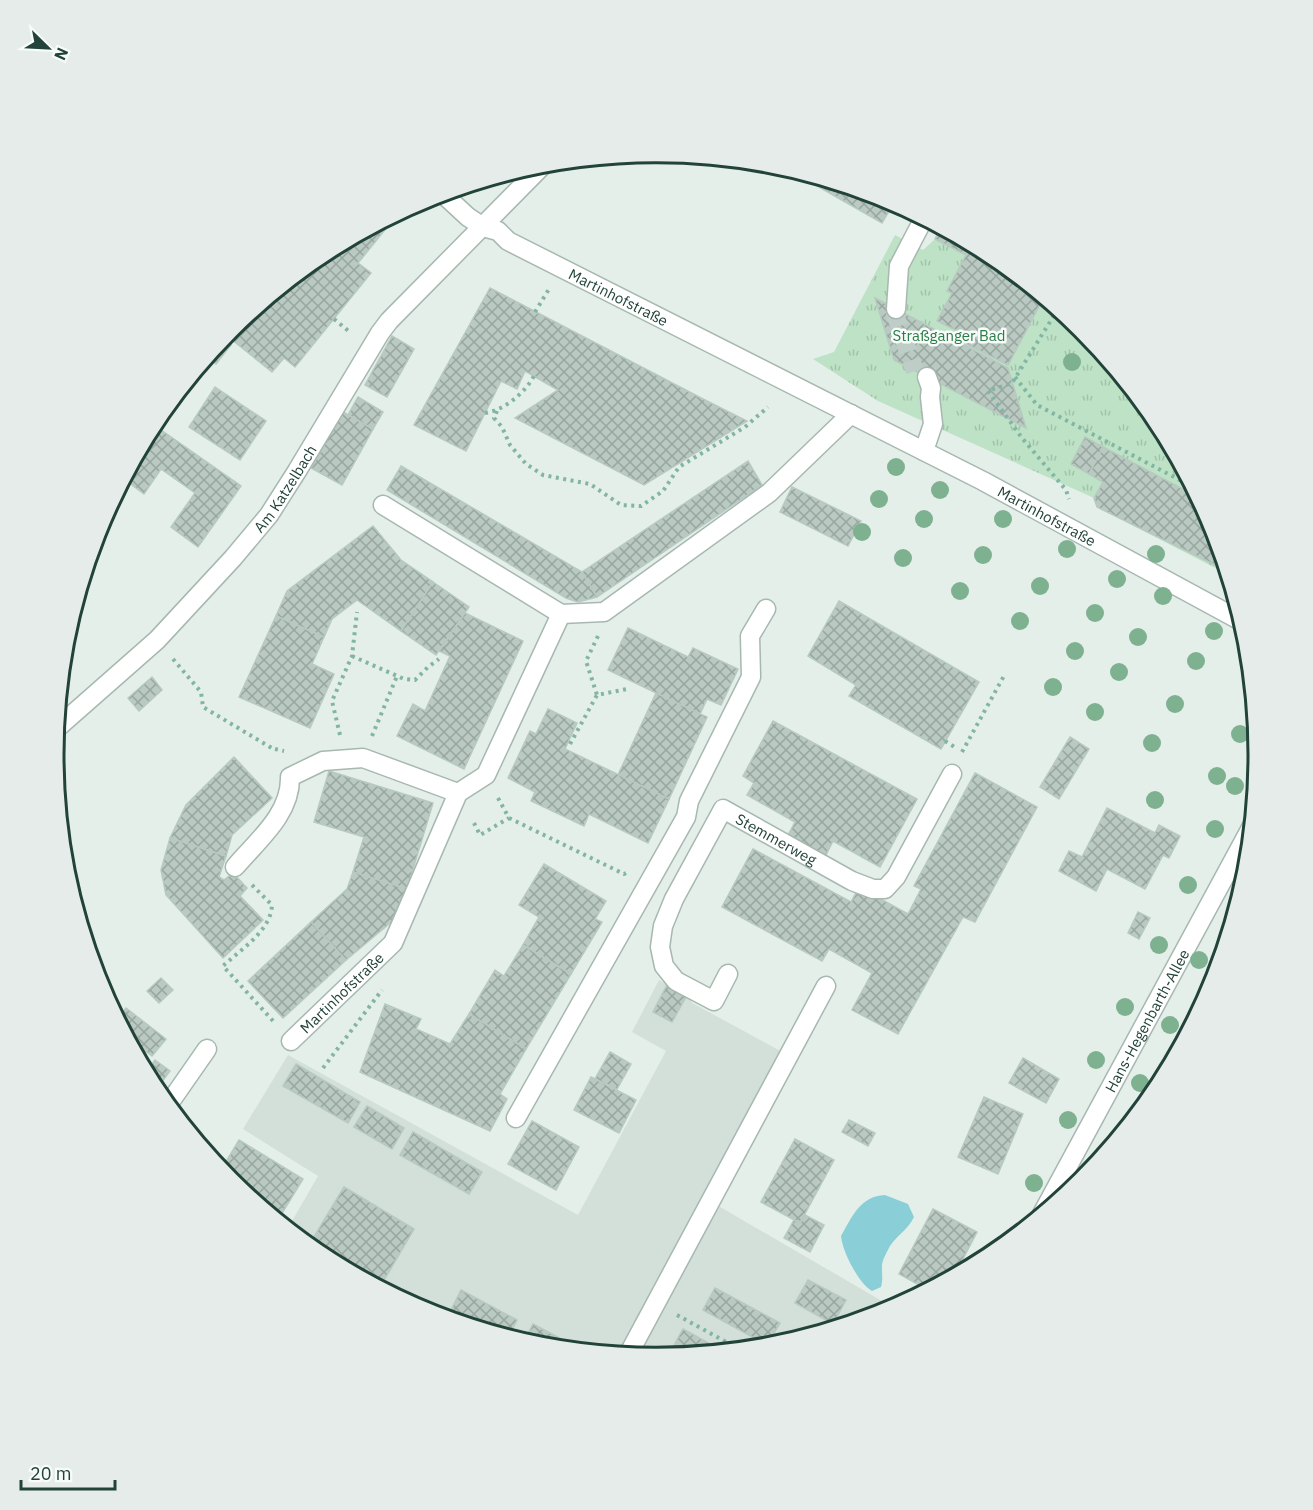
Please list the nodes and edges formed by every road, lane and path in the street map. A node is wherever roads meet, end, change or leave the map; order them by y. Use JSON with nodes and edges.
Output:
{"nodes":[{"id":1,"x":533,"y":176,"type":"edge"},
{"id":2,"x":449,"y":200,"type":"edge"},
{"id":3,"x":920,"y":225,"type":"edge"},
{"id":4,"x":483,"y":227,"type":"junction"},
{"id":5,"x":546,"y":293,"type":"dead end"},
{"id":6,"x":901,"y":309,"type":"tunnel mouth"},
{"id":7,"x":536,"y":312,"type":"dead end"},
{"id":8,"x":1054,"y":316,"type":"edge"},
{"id":9,"x":921,"y":374,"type":"tunnel mouth"},
{"id":10,"x":534,"y":376,"type":"dead end"},
{"id":11,"x":1015,"y":377,"type":"junction"},
{"id":12,"x":768,"y":407,"type":"dead end"},
{"id":13,"x":497,"y":411,"type":"junction"},
{"id":14,"x":485,"y":413,"type":"dead end"},
{"id":15,"x":851,"y":414,"type":"junction"},
{"id":16,"x":924,"y":451,"type":"junction"},
{"id":17,"x":1180,"y":480,"type":"edge"},
{"id":18,"x":383,"y":505,"type":"dead end"},
{"id":19,"x":1078,"y":533,"type":"junction"},
{"id":20,"x":766,"y":609,"type":"dead end"},
{"id":21,"x":357,"y":612,"type":"dead end"},
{"id":22,"x":604,"y":612,"type":"junction"},
{"id":23,"x":561,"y":614,"type":"junction"},
{"id":24,"x":1231,"y":616,"type":"edge"},
{"id":25,"x":157,"y":640,"type":"junction"},
{"id":26,"x":352,"y":656,"type":"junction"},
{"id":27,"x":440,"y":659,"type":"dead end"},
{"id":28,"x":1005,"y":674,"type":"dead end"},
{"id":29,"x":397,"y":676,"type":"junction"},
{"id":30,"x":627,"y":690,"type":"dead end"},
{"id":31,"x":597,"y":695,"type":"junction"},
{"id":32,"x":66,"y":720,"type":"edge"},
{"id":33,"x":341,"y":741,"type":"dead end"},
{"id":34,"x":945,"y":741,"type":"dead end"},
{"id":35,"x":570,"y":744,"type":"dead end"},
{"id":36,"x":962,"y":752,"type":"junction"},
{"id":37,"x":363,"y":758,"type":"junction"},
{"id":38,"x":952,"y":774,"type":"joint"},
{"id":39,"x":291,"y":777,"type":"junction"},
{"id":40,"x":458,"y":794,"type":"junction"},
{"id":41,"x":1241,"y":847,"type":"edge"},
{"id":42,"x":663,"y":858,"type":"junction"},
{"id":43,"x":235,"y":867,"type":"joint"},
{"id":44,"x":728,"y":974,"type":"dead end"},
{"id":45,"x":826,"y":986,"type":"dead end"},
{"id":46,"x":291,"y":1041,"type":"joint"},
{"id":47,"x":207,"y":1049,"type":"dead end"},
{"id":48,"x":174,"y":1097,"type":"edge"},
{"id":49,"x":516,"y":1118,"type":"dead end"},
{"id":50,"x":1052,"y":1195,"type":"edge"},
{"id":51,"x":656,"y":1303,"type":"junction"},
{"id":52,"x":728,"y":1343,"type":"edge"},
{"id":53,"x":633,"y":1346,"type":"edge"}],
"edges":[{"from":1,"to":4,"type":"street","name":"Am Katzelbach"},
{"from":2,"to":4,"type":"street"},
{"from":3,"to":6,"type":"street"},
{"from":4,"to":15,"type":"street","name":"Martinhofstraße"},
{"from":4,"to":25,"type":"street","name":"Am Katzelbach"},
{"from":5,"to":7,"type":"path"},
{"from":8,"to":11,"type":"path"},
{"from":9,"to":16,"type":"street"},
{"from":10,"to":13,"type":"path"},
{"from":11,"to":17,"type":"path"},
{"from":11,"to":19,"type":"path"},
{"from":12,"to":13,"type":"path"},
{"from":13,"to":14,"type":"path"},
{"from":15,"to":16,"type":"street","name":"Martinhofstraße"},
{"from":15,"to":22,"type":"street"},
{"from":16,"to":19,"type":"street","name":"Martinhofstraße"},
{"from":18,"to":23,"type":"street"},
{"from":19,"to":24,"type":"street","name":"Martinhofstraße"},
{"from":20,"to":42,"type":"street"},
{"from":21,"to":26,"type":"path"},
{"from":22,"to":23,"type":"street"},
{"from":22,"to":31,"type":"path"},
{"from":23,"to":40,"type":"street"},
{"from":25,"to":32,"type":"street","name":"Am Katzelbach"},
{"from":25,"to":39,"type":"path"},
{"from":26,"to":29,"type":"path"},
{"from":26,"to":33,"type":"path"},
{"from":27,"to":29,"type":"path"},
{"from":28,"to":36,"type":"path"},
{"from":29,"to":37,"type":"path"},
{"from":30,"to":31,"type":"path"},
{"from":31,"to":35,"type":"path"},
{"from":34,"to":36,"type":"path"},
{"from":36,"to":38,"type":"path"},
{"from":37,"to":39,"type":"street"},
{"from":37,"to":40,"type":"street"},
{"from":38,"to":44,"type":"street","name":"Stemmerweg"},
{"from":39,"to":43,"type":"street"},
{"from":40,"to":42,"type":"path"},
{"from":40,"to":46,"type":"street","name":"Martinhofstraße"},
{"from":41,"to":50,"type":"street","name":"Hans-Hegenbarth-Allee"},
{"from":42,"to":49,"type":"street"},
{"from":43,"to":46,"type":"path","name":"Martinhofstraße"},
{"from":45,"to":51,"type":"street"},
{"from":47,"to":48,"type":"street"},
{"from":51,"to":52,"type":"path"},
{"from":51,"to":53,"type":"street"}]}
